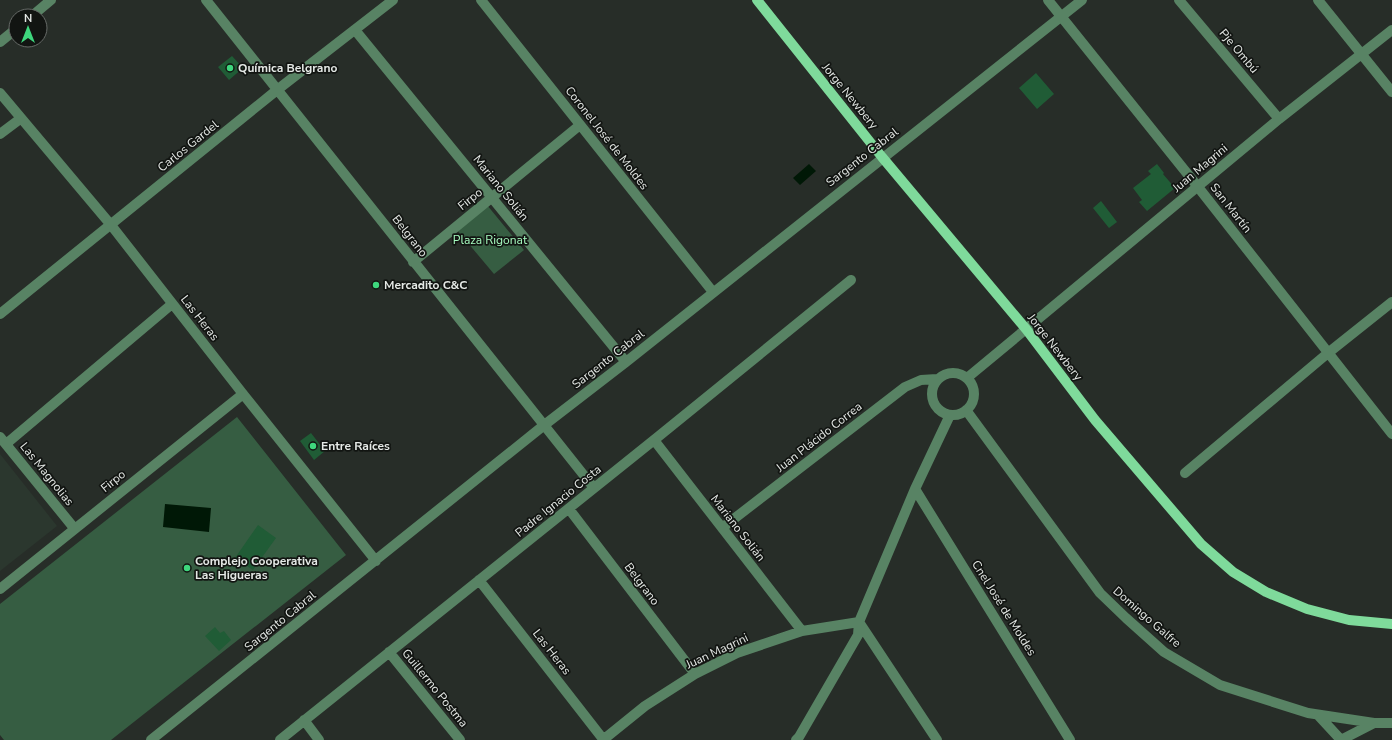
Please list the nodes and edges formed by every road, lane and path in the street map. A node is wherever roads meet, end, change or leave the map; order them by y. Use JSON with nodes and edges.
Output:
{"nodes":[{"id":1,"x":51,"y":0,"type":"edge"},
{"id":2,"x":206,"y":0,"type":"edge"},
{"id":3,"x":393,"y":0,"type":"edge"},
{"id":4,"x":481,"y":0,"type":"edge"},
{"id":5,"x":757,"y":0,"type":"edge"},
{"id":6,"x":1048,"y":0,"type":"edge"},
{"id":7,"x":1082,"y":0,"type":"edge"},
{"id":8,"x":1179,"y":0,"type":"edge"},
{"id":9,"x":1318,"y":0,"type":"edge"},
{"id":10,"x":42,"y":8,"type":"edge"},
{"id":11,"x":1062,"y":16,"type":"junction"},
{"id":12,"x":355,"y":30,"type":"junction"},
{"id":13,"x":1392,"y":30,"type":"edge"},
{"id":14,"x":8,"y":36,"type":"edge"},
{"id":15,"x":0,"y":42,"type":"edge"},
{"id":16,"x":1362,"y":54,"type":"junction"},
{"id":17,"x":277,"y":90,"type":"junction"},
{"id":18,"x":1392,"y":92,"type":"edge"},
{"id":19,"x":0,"y":93,"type":"edge"},
{"id":20,"x":20,"y":119,"type":"junction"},
{"id":21,"x":1279,"y":119,"type":"junction"},
{"id":22,"x":580,"y":125,"type":"junction"},
{"id":23,"x":0,"y":134,"type":"edge"},
{"id":24,"x":882,"y":157,"type":"junction"},
{"id":25,"x":1198,"y":187,"type":"junction"},
{"id":26,"x":492,"y":198,"type":"junction"},
{"id":27,"x":111,"y":225,"type":"junction"},
{"id":28,"x":413,"y":262,"type":"junction"},
{"id":29,"x":851,"y":280,"type":"dead end"},
{"id":30,"x":713,"y":292,"type":"junction"},
{"id":31,"x":1392,"y":302,"type":"edge"},
{"id":32,"x":172,"y":304,"type":"junction"},
{"id":33,"x":0,"y":314,"type":"edge"},
{"id":34,"x":1026,"y":329,"type":"junction"},
{"id":35,"x":1328,"y":353,"type":"junction"},
{"id":36,"x":626,"y":362,"type":"junction"},
{"id":37,"x":967,"y":378,"type":"junction"},
{"id":38,"x":937,"y":379,"type":"junction"},
{"id":39,"x":242,"y":394,"type":"junction"},
{"id":40,"x":966,"y":410,"type":"junction"},
{"id":41,"x":950,"y":415,"type":"junction"},
{"id":42,"x":543,"y":426,"type":"junction"},
{"id":43,"x":1392,"y":434,"type":"edge"},
{"id":44,"x":3,"y":440,"type":"edge"},
{"id":45,"x":654,"y":440,"type":"junction"},
{"id":46,"x":1185,"y":473,"type":"dead end"},
{"id":47,"x":594,"y":488,"type":"junction"},
{"id":48,"x":915,"y":489,"type":"junction"},
{"id":49,"x":569,"y":509,"type":"junction"},
{"id":50,"x":74,"y":528,"type":"junction"},
{"id":51,"x":722,"y":528,"type":"junction"},
{"id":52,"x":376,"y":561,"type":"junction"},
{"id":53,"x":479,"y":580,"type":"junction"},
{"id":54,"x":0,"y":589,"type":"edge"},
{"id":55,"x":859,"y":622,"type":"junction"},
{"id":56,"x":1392,"y":624,"type":"edge"},
{"id":57,"x":802,"y":631,"type":"junction"},
{"id":58,"x":389,"y":652,"type":"junction"},
{"id":59,"x":695,"y":674,"type":"junction"},
{"id":60,"x":1318,"y":715,"type":"junction"},
{"id":61,"x":304,"y":720,"type":"junction"},
{"id":62,"x":1374,"y":723,"type":"junction"},
{"id":63,"x":1392,"y":723,"type":"edge"},
{"id":64,"x":798,"y":739,"type":"edge"},
{"id":65,"x":151,"y":740,"type":"edge"},
{"id":66,"x":280,"y":740,"type":"edge"},
{"id":67,"x":319,"y":740,"type":"edge"},
{"id":68,"x":460,"y":740,"type":"edge"},
{"id":69,"x":603,"y":740,"type":"edge"},
{"id":70,"x":937,"y":740,"type":"edge"},
{"id":71,"x":1070,"y":740,"type":"edge"},
{"id":72,"x":1341,"y":740,"type":"edge"}],
"edges":[{"from":1,"to":10,"type":"street"},
{"from":2,"to":17,"type":"street","name":"Belgrano"},
{"from":3,"to":12,"type":"street","name":"Carlos Gardel"},
{"from":4,"to":22,"type":"street","name":"Coronel José de Moldes"},
{"from":5,"to":24,"type":"main road","name":"Jorge Newbery"},
{"from":6,"to":11,"type":"street","name":"San Martín"},
{"from":7,"to":11,"type":"street","name":"Sargento Cabral"},
{"from":8,"to":21,"type":"street","name":"Pje Ombú"},
{"from":9,"to":16,"type":"street"},
{"from":11,"to":24,"type":"street","name":"Sargento Cabral"},
{"from":11,"to":25,"type":"street","name":"San Martín"},
{"from":12,"to":17,"type":"street","name":"Carlos Gardel"},
{"from":12,"to":26,"type":"street","name":"Mariano Solián"},
{"from":13,"to":16,"type":"street","name":"Juan Magrini"},
{"from":14,"to":15,"type":"street"},
{"from":16,"to":18,"type":"street"},
{"from":16,"to":21,"type":"street","name":"Juan Magrini"},
{"from":17,"to":27,"type":"street","name":"Carlos Gardel"},
{"from":17,"to":28,"type":"street","name":"Belgrano"},
{"from":19,"to":20,"type":"street","name":"Las Heras"},
{"from":20,"to":23,"type":"street"},
{"from":20,"to":27,"type":"street","name":"Las Heras"},
{"from":21,"to":25,"type":"street","name":"Juan Magrini"},
{"from":22,"to":26,"type":"street","name":"Firpo"},
{"from":22,"to":30,"type":"street","name":"Coronel José de Moldes"},
{"from":24,"to":30,"type":"street","name":"Sargento Cabral"},
{"from":24,"to":34,"type":"main road","name":"Jorge Newbery"},
{"from":25,"to":34,"type":"street","name":"Juan Magrini"},
{"from":25,"to":35,"type":"street","name":"San Martín"},
{"from":26,"to":28,"type":"street","name":"Firpo"},
{"from":26,"to":36,"type":"street","name":"Mariano Solián"},
{"from":27,"to":32,"type":"street","name":"Las Heras"},
{"from":27,"to":33,"type":"street","name":"Carlos Gardel"},
{"from":28,"to":42,"type":"street","name":"Belgrano"},
{"from":29,"to":45,"type":"street","name":"Padre Ignacio Costa"},
{"from":30,"to":36,"type":"street","name":"Sargento Cabral"},
{"from":31,"to":35,"type":"street"},
{"from":32,"to":39,"type":"street","name":"Las Heras"},
{"from":32,"to":44,"type":"street"},
{"from":34,"to":37,"type":"street","name":"Juan Magrini"},
{"from":34,"to":56,"type":"main road","name":"Jorge Newbery"},
{"from":35,"to":43,"type":"street","name":"San Martín"},
{"from":35,"to":46,"type":"street"},
{"from":36,"to":42,"type":"street","name":"Sargento Cabral"},
{"from":37,"to":38,"type":"street"},
{"from":37,"to":40,"type":"street"},
{"from":38,"to":41,"type":"street"},
{"from":38,"to":51,"type":"street","name":"Juan Plácido Correa"},
{"from":39,"to":50,"type":"street","name":"Firpo"},
{"from":39,"to":52,"type":"street","name":"Las Heras"},
{"from":40,"to":41,"type":"street"},
{"from":40,"to":60,"type":"street","name":"Domingo Galfre"},
{"from":41,"to":48,"type":"street"},
{"from":42,"to":47,"type":"street","name":"Belgrano"},
{"from":42,"to":52,"type":"street","name":"Sargento Cabral"},
{"from":44,"to":50,"type":"street","name":"Las Magnolias"},
{"from":45,"to":47,"type":"street","name":"Padre Ignacio Costa"},
{"from":45,"to":51,"type":"street","name":"Mariano Solián"},
{"from":47,"to":49,"type":"street","name":"Padre Ignacio Costa"},
{"from":48,"to":55,"type":"street"},
{"from":48,"to":71,"type":"street","name":"Cnel José de Moldes"},
{"from":49,"to":53,"type":"street","name":"Padre Ignacio Costa"},
{"from":49,"to":59,"type":"street","name":"Belgrano"},
{"from":50,"to":54,"type":"street","name":"Firpo"},
{"from":51,"to":57,"type":"street","name":"Mariano Solián"},
{"from":52,"to":65,"type":"street","name":"Sargento Cabral"},
{"from":53,"to":58,"type":"street","name":"Padre Ignacio Costa"},
{"from":53,"to":69,"type":"street","name":"Las Heras"},
{"from":55,"to":57,"type":"street","name":"Juan Magrini"},
{"from":55,"to":64,"type":"street"},
{"from":55,"to":70,"type":"street"},
{"from":57,"to":59,"type":"street","name":"Juan Magrini"},
{"from":58,"to":61,"type":"street","name":"Padre Ignacio Costa"},
{"from":58,"to":68,"type":"street","name":"Guillermo Postma"},
{"from":59,"to":69,"type":"street","name":"Juan Magrini"},
{"from":60,"to":62,"type":"street","name":"Domingo Galfre"},
{"from":60,"to":72,"type":"street"},
{"from":61,"to":66,"type":"street","name":"Padre Ignacio Costa"},
{"from":61,"to":67,"type":"street"},
{"from":62,"to":63,"type":"street","name":"Domingo Galfre"},
{"from":62,"to":72,"type":"street"}]}
